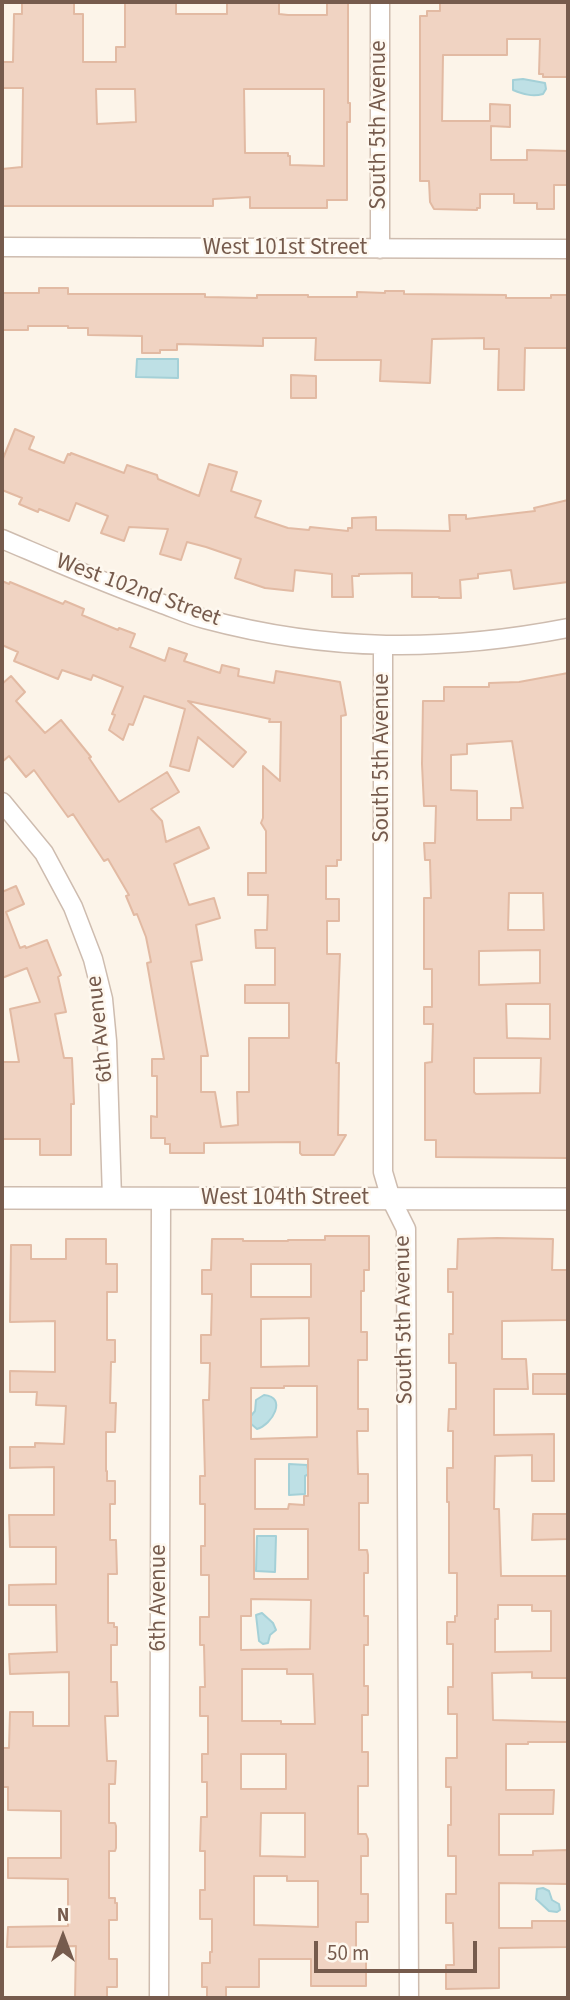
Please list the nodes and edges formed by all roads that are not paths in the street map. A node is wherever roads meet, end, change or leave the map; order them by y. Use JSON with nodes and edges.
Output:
{"nodes":[{"id":1,"x":380,"y":2,"type":"edge"},
{"id":2,"x":2,"y":247,"type":"edge"},
{"id":3,"x":380,"y":249,"type":"junction"},
{"id":4,"x":568,"y":249,"type":"edge"},
{"id":5,"x":2,"y":539,"type":"edge"},
{"id":6,"x":568,"y":628,"type":"edge"},
{"id":7,"x":383,"y":646,"type":"junction"},
{"id":8,"x":2,"y":802,"type":"edge"},
{"id":9,"x":2,"y":1198,"type":"edge"},
{"id":10,"x":112,"y":1198,"type":"junction"},
{"id":11,"x":161,"y":1198,"type":"junction"},
{"id":12,"x":391,"y":1199,"type":"junction"},
{"id":13,"x":568,"y":1199,"type":"edge"},
{"id":14,"x":159,"y":1998,"type":"edge"},
{"id":15,"x":409,"y":1998,"type":"edge"}],
"edges":[{"from":1,"to":3,"type":"street","name":"South 5th Avenue"},
{"from":2,"to":3,"type":"street","name":"West 101st Street"},
{"from":3,"to":4,"type":"street","name":"West 101st Street"},
{"from":5,"to":7,"type":"street","name":"West 102nd Street"},
{"from":6,"to":7,"type":"street","name":"West 102nd Street"},
{"from":7,"to":12,"type":"street","name":"South 5th Avenue"},
{"from":8,"to":10,"type":"street","name":"6th Avenue"},
{"from":9,"to":10,"type":"street","name":"West 104th Street"},
{"from":10,"to":11,"type":"street","name":"West 104th Street"},
{"from":11,"to":12,"type":"street","name":"West 104th Street"},
{"from":11,"to":14,"type":"street","name":"6th Avenue"},
{"from":12,"to":13,"type":"street","name":"West 104th Street"},
{"from":12,"to":15,"type":"street","name":"South 5th Avenue"}]}
